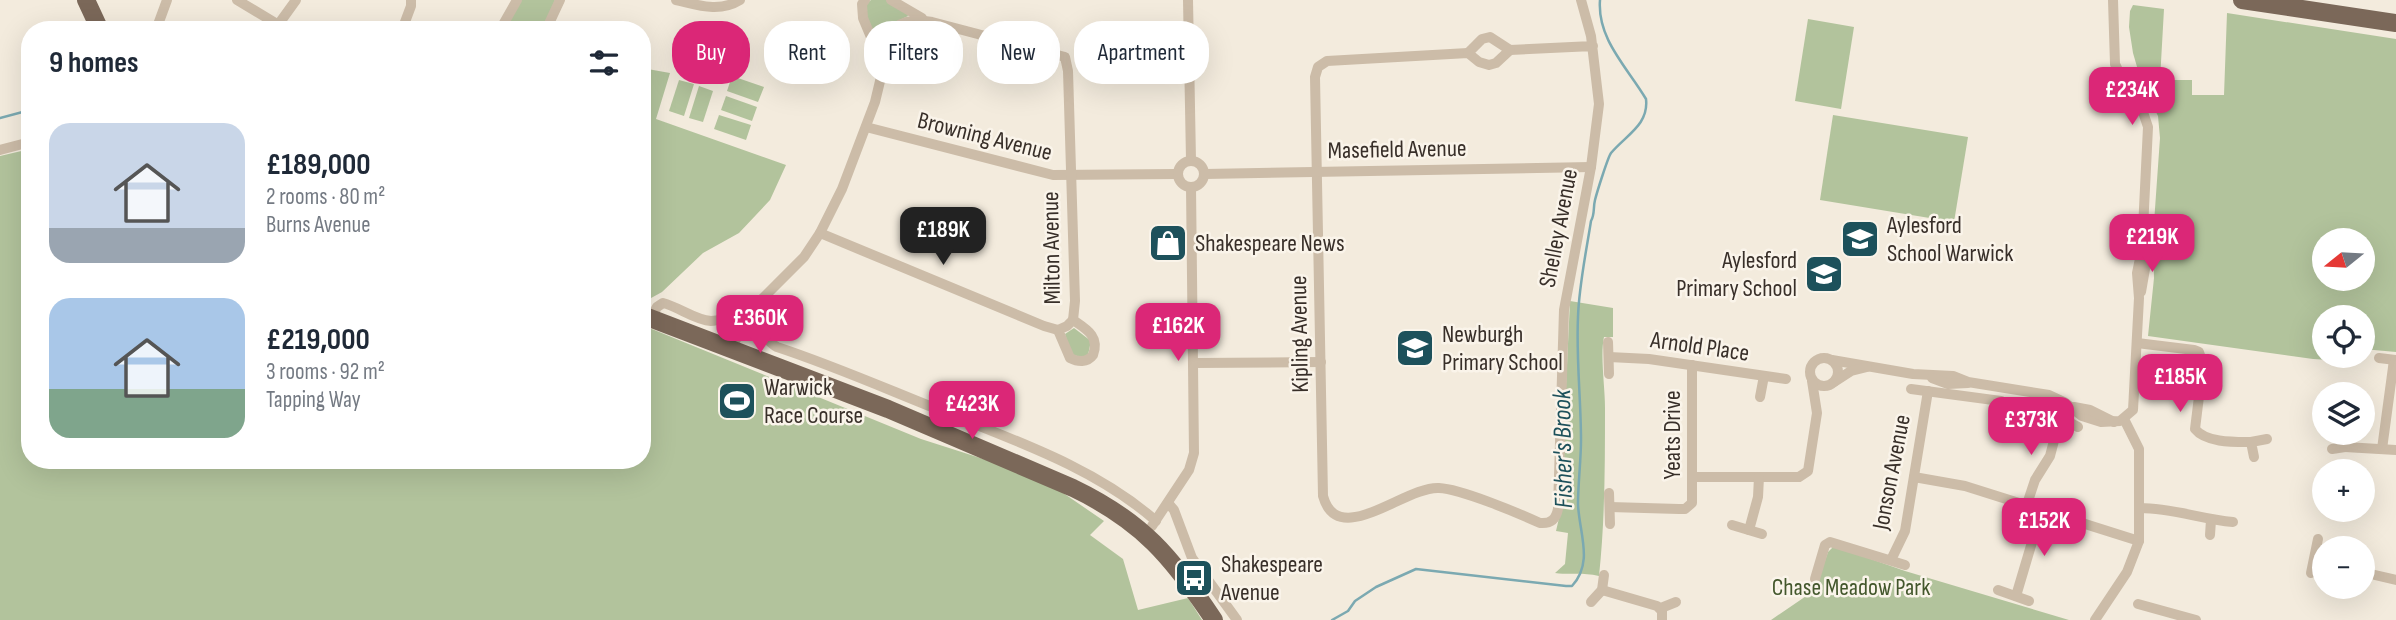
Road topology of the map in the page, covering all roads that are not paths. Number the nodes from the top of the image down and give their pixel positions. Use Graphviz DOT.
graph roads {
  1 [pos="86,0"];
  2 [pos="167,0"];
  3 [pos="237,0"];
  4 [pos="296,0"];
  5 [pos="517,0"];
  6 [pos="560,0"];
  7 [pos="676,0"];
  8 [pos="740,0"];
  9 [pos="891,0"];
  10 [pos="1188,0"];
  11 [pos="1581,0"];
  12 [pos="2113,0"];
  13 [pos="2242,0"];
  14 [pos="864,2"];
  15 [pos="411,3"];
  16 [pos="96,21"];
  17 [pos="159,21"];
  18 [pos="273,21"];
  19 [pos="286,21"];
  20 [pos="405,21"];
  21 [pos="505,21"];
  22 [pos="551,21"];
  23 [pos="864,21"];
  24 [pos="908,21"];
  25 [pos="926,21"];
  26 [pos="930,21"];
  27 [pos="2396,23"];
  28 [pos="963,30"];
  29 [pos="1593,46"];
  30 [pos="1510,50"];
  31 [pos="1468,53"];
  32 [pos="879,84"];
  33 [pos="866,127"];
  34 [pos="21,144"];
  35 [pos="0,150"];
  36 [pos="1191,160"];
  37 [pos="1591,167"];
  38 [pos="1317,171"];
  39 [pos="1177,174"];
  40 [pos="1205,174"];
  41 [pos="1070,176"];
  42 [pos="1191,187"];
  43 [pos="820,233"];
  44 [pos="651,312"];
  45 [pos="651,318"];
  46 [pos="744,318"];
  47 [pos="1073,320"];
  48 [pos="1058,330"];
  49 [pos="1608,342"];
  50 [pos="2137,343"];
  51 [pos="732,349"];
  52 [pos="1609,357"];
  53 [pos="2379,358"];
  54 [pos="1832,360"];
  55 [pos="2395,360"];
  56 [pos="1321,362"];
  57 [pos="1194,363"];
  58 [pos="1692,365"];
  59 [pos="1870,366"];
  60 [pos="1609,374"];
  61 [pos="1764,376"];
  62 [pos="1786,379"];
  63 [pos="1812,381"];
  64 [pos="1833,383"];
  65 [pos="1911,389"];
  66 [pos="1928,391"];
  67 [pos="1760,397"];
  68 [pos="1817,413"];
  69 [pos="2064,420"];
  70 [pos="2119,421"];
  71 [pos="2078,427"];
  72 [pos="2267,439"];
  73 [pos="2251,442"];
  74 [pos="2345,447"];
  75 [pos="2332,449"];
  76 [pos="2382,449"];
  77 [pos="2396,450"];
  78 [pos="2254,457"];
  79 [pos="1693,477"];
  80 [pos="1759,477"];
  81 [pos="1914,477"];
  82 [pos="1609,493"];
  83 [pos="1324,496"];
  84 [pos="1168,503"];
  85 [pos="2026,506"];
  86 [pos="1610,507"];
  87 [pos="2140,508"];
  88 [pos="2041,512"];
  89 [pos="2211,520"];
  90 [pos="2233,522"];
  91 [pos="1610,524"];
  92 [pos="1732,525"];
  93 [pos="1151,528"];
  94 [pos="1749,530"];
  95 [pos="1762,534"];
  96 [pos="2210,535"];
  97 [pos="2139,541"];
  98 [pos="1891,560"];
  99 [pos="1905,565"];
  100 [pos="1604,575"];
  101 [pos="2375,575"];
  102 [pos="1815,579"];
  103 [pos="2396,580"];
  104 [pos="1602,590"];
  105 [pos="1998,590"];
  106 [pos="2016,596"];
  107 [pos="2029,601"];
  108 [pos="1591,602"];
  109 [pos="1676,602"];
  110 [pos="2138,604"];
  111 [pos="1661,608"];
  112 [pos="1214,620"];
  113 [pos="1237,620"];
  114 [pos="1662,620"];
  115 [pos="2095,620"];
  116 [pos="2196,620"];
  1 -- 16 [label="main road"];
  2 -- 17 [label="street"];
  3 -- 18 [label="street"];
  4 -- 19 [label="street"];
  5 -- 21 [label="street"];
  6 -- 22 [label="street"];
  7 -- 8 [label="street"];
  9 -- 26 [label="street"];
  10 -- 36 [label="street"];
  11 -- 29 [label="street, Shelley Avenue"];
  12 -- 50 [label="street"];
  13 -- 27 [label="main road"];
  14 -- 23 [label="street"];
  15 -- 20 [label="street"];
  24 -- 25 [label="street"];
  28 -- 41 [label="street, Milton Avenue"];
  29 -- 30 [label="street"];
  29 -- 37 [label="street, Shelley Avenue"];
  30 -- 31 [label="street"];
  30 -- 31 [label="street"];
  31 -- 38 [label="street, Kipling Avenue"];
  32 -- 33 [label="street"];
  33 -- 41 [label="street, Browning Avenue"];
  33 -- 43 [label="street"];
  34 -- 35 [label="street"];
  36 -- 39 [label="street"];
  36 -- 40 [label="street"];
  37 -- 38 [label="street, Masefield Avenue"];
  37 -- 83 [label="street, Shelley Avenue"];
  38 -- 40 [label="street, Masefield Avenue"];
  38 -- 56 [label="street, Kipling Avenue"];
  39 -- 41 [label="street, Browning Avenue"];
  39 -- 42 [label="street"];
  40 -- 42 [label="street"];
  41 -- 47 [label="street, Milton Avenue"];
  42 -- 57 [label="street"];
  43 -- 46 [label="street"];
  43 -- 48 [label="street"];
  44 -- 46 [label="street"];
  45 -- 51 [label="main road"];
  46 -- 51 [label="street"];
  46 -- 93 [label="street"];
  47 -- 48 [label="street"];
  47 -- 48 [label="street"];
  49 -- 52 [label="street"];
  50 -- 70 [label="street"];
  50 -- 73 [label="street"];
  51 -- 93 [label="main road"];
  52 -- 58 [label="street, Arnold Place"];
  52 -- 60 [label="street"];
  53 -- 55 [label="street"];
  54 -- 59 [label="street"];
  54 -- 63 [label="street"];
  54 -- 64 [label="street"];
  55 -- 76 [label="street"];
  56 -- 57 [label="street"];
  56 -- 83 [label="street, Kipling Avenue"];
  57 -- 84 [label="street"];
  58 -- 61 [label="street, Arnold Place"];
  58 -- 79 [label="street, Yeats Drive"];
  59 -- 64 [label="street"];
  59 -- 70 [label="street"];
  61 -- 62 [label="street, Arnold Place"];
  61 -- 67 [label="street"];
  63 -- 64 [label="street"];
  63 -- 68 [label="street"];
  64 -- 68 [label="street"];
  65 -- 66 [label="street, Jonson Avenue"];
  66 -- 69 [label="street, Jonson Avenue"];
  66 -- 81 [label="street, Jonson Avenue"];
  68 -- 80 [label="street"];
  69 -- 71 [label="street, Jonson Avenue"];
  69 -- 85 [label="street"];
  70 -- 87 [label="street"];
  72 -- 73 [label="street"];
  73 -- 78 [label="street"];
  74 -- 75 [label="street"];
  74 -- 76 [label="street"];
  76 -- 77 [label="street"];
  79 -- 80 [label="street"];
  79 -- 86 [label="street, Yeats Drive"];
  80 -- 94 [label="street"];
  81 -- 85 [label="street"];
  81 -- 98 [label="street, Jonson Avenue"];
  82 -- 86 [label="street"];
  84 -- 93 [label="street"];
  84 -- 113 [label="street"];
  85 -- 88 [label="street"];
  86 -- 91 [label="street"];
  87 -- 89 [label="street"];
  87 -- 97 [label="street"];
  88 -- 97 [label="street"];
  88 -- 106 [label="street"];
  89 -- 90 [label="street"];
  89 -- 96 [label="street"];
  92 -- 94 [label="street"];
  93 -- 112 [label="main road"];
  94 -- 95 [label="street"];
  97 -- 115 [label="street"];
  98 -- 99 [label="street"];
  98 -- 102 [label="street"];
  100 -- 104 [label="street"];
  101 -- 103 [label="street"];
  104 -- 108 [label="street"];
  104 -- 111 [label="street"];
  105 -- 106 [label="street"];
  106 -- 107 [label="street"];
  109 -- 111 [label="street"];
  110 -- 116 [label="street"];
  111 -- 114 [label="street"];
}
